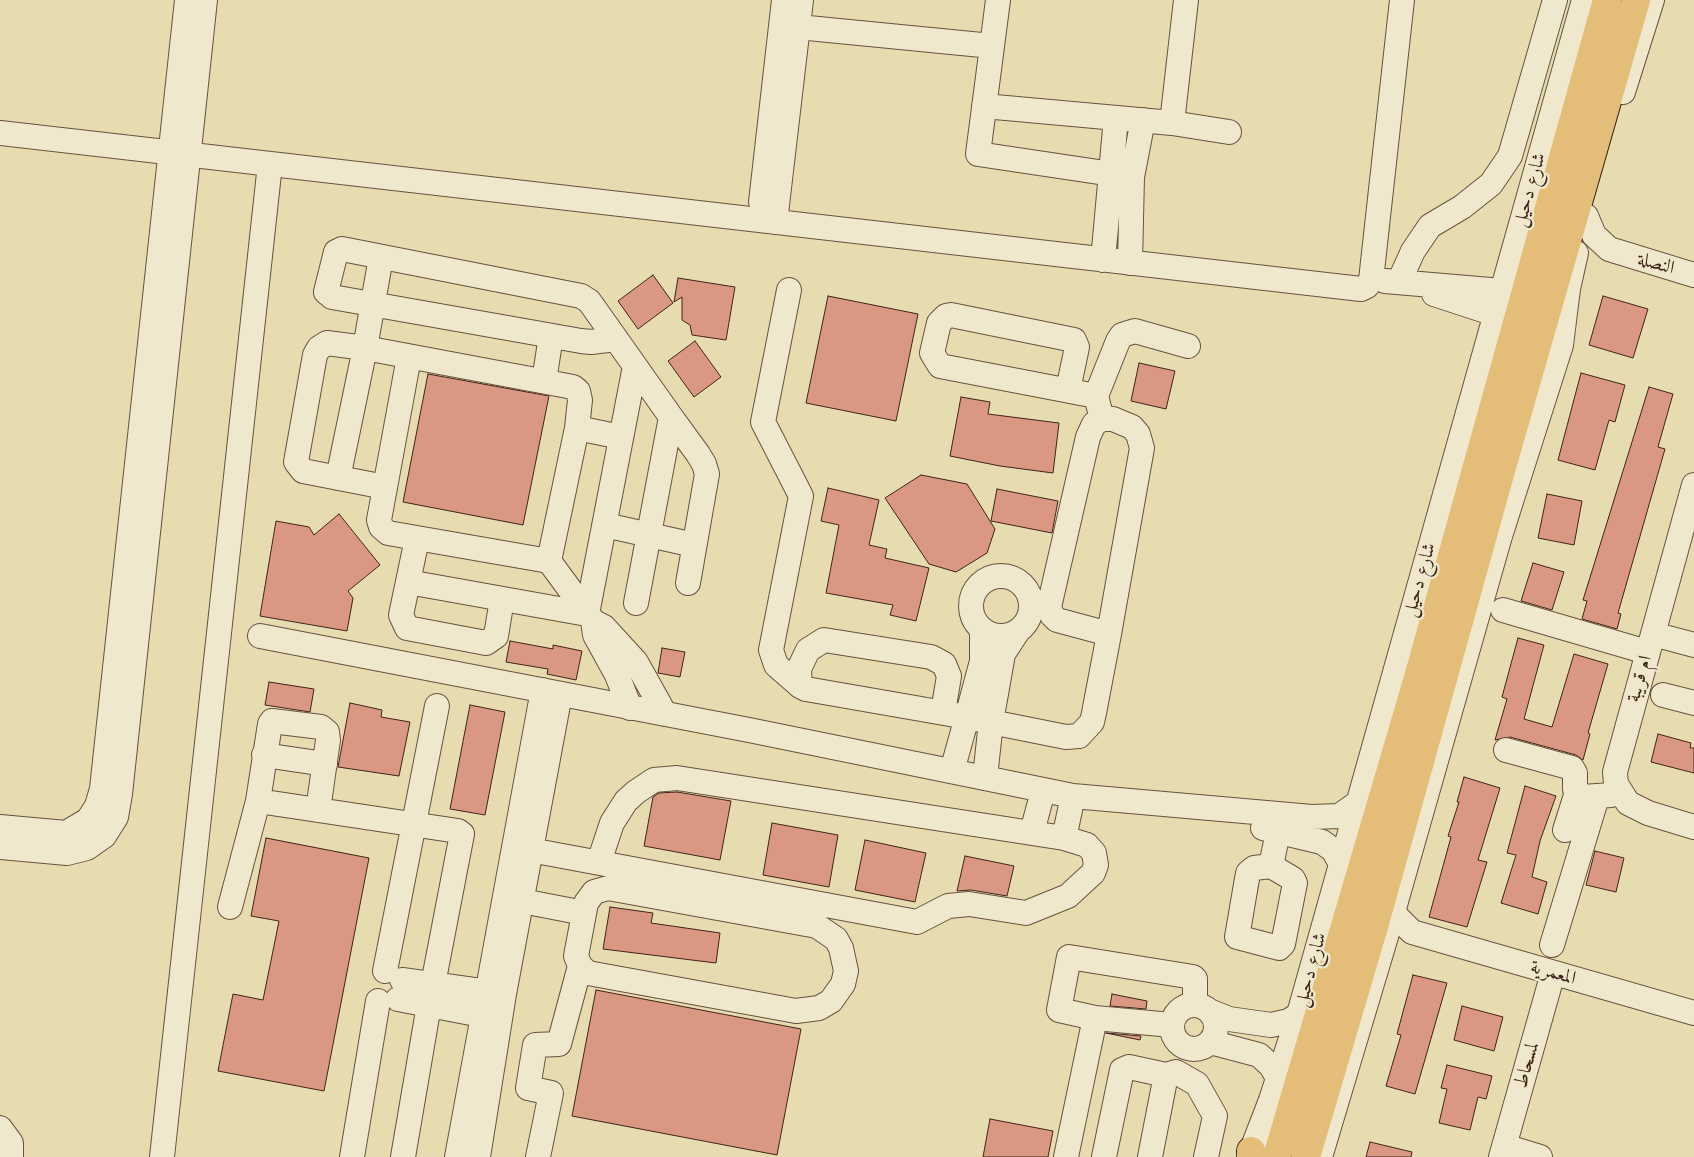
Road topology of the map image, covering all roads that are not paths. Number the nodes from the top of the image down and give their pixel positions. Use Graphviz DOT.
graph roads {
  1 [pos="187,0"];
  2 [pos="205,0"];
  3 [pos="784,0"];
  4 [pos="801,0"];
  5 [pos="998,0"];
  6 [pos="1186,0"];
  7 [pos="1402,0"];
  8 [pos="1555,0"];
  9 [pos="1584,0"];
  10 [pos="1608,0"];
  11 [pos="1636,0"];
  12 [pos="1652,0"];
  13 [pos="798,26"];
  14 [pos="992,46"];
  15 [pos="984,106"];
  16 [pos="1116,118"];
  17 [pos="1143,120"];
  18 [pos="1172,123"];
  19 [pos="1228,132"];
  20 [pos="0,133"];
  21 [pos="179,153"];
  22 [pos="270,164"];
  23 [pos="1122,175"];
  24 [pos="1586,216"];
  25 [pos="767,221"];
  26 [pos="1618,253"];
  27 [pos="381,257"];
  28 [pos="1104,260"];
  29 [pos="1130,263"];
  30 [pos="1571,271"];
  31 [pos="1694,275"];
  32 [pos="1371,280"];
  33 [pos="1399,282"];
  34 [pos="789,290"];
  35 [pos="1502,291"];
  36 [pos="1470,296"];
  37 [pos="373,304"];
  38 [pos="1567,305"];
  39 [pos="1495,314"];
  40 [pos="551,336"];
  41 [pos="616,339"];
  42 [pos="1188,346"];
  43 [pos="365,348"];
  44 [pos="409,356"];
  45 [pos="635,366"];
  46 [pos="544,381"];
  47 [pos="1068,390"];
  48 [pos="1099,407"];
  49 [pos="671,417"];
  50 [pos="577,428"];
  51 [pos="622,437"];
  52 [pos="1500,474"];
  53 [pos="338,478"];
  54 [pos="1694,485"];
  55 [pos="385,487"];
  56 [pos="605,525"];
  57 [pos="649,534"];
  58 [pos="417,539"];
  59 [pos="694,546"];
  60 [pos="549,561"];
  61 [pos="408,582"];
  62 [pos="688,584"];
  63 [pos="1052,589"];
  64 [pos="502,599"];
  65 [pos="1030,599"];
  66 [pos="636,602"];
  67 [pos="1503,610"];
  68 [pos="590,618"];
  69 [pos="982,630"];
  70 [pos="1018,631"];
  71 [pos="1109,634"];
  72 [pos="260,636"];
  73 [pos="1650,643"];
  74 [pos="1694,645"];
  75 [pos="800,686"];
  76 [pos="552,692"];
  77 [pos="1663,695"];
  78 [pos="1694,703"];
  79 [pos="437,706"];
  80 [pos="630,708"];
  81 [pos="943,712"];
  82 [pos="665,714"];
  83 [pos="968,717"];
  84 [pos="991,722"];
  85 [pos="1506,750"];
  86 [pos="264,755"];
  87 [pos="325,764"];
  88 [pos="952,771"];
  89 [pos="984,777"];
  90 [pos="1042,790"];
  91 [pos="1587,794"];
  92 [pos="1621,795"];
  93 [pos="1074,796"];
  94 [pos="258,800"];
  95 [pos="1177,804"];
  96 [pos="1356,804"];
  97 [pos="318,810"];
  98 [pos="414,824"];
  99 [pos="0,827"];
  100 [pos="1694,827"];
  101 [pos="1565,830"];
  102 [pos="1032,832"];
  103 [pos="1278,832"];
  104 [pos="1064,838"];
  105 [pos="0,847"];
  106 [pos="522,848"];
  107 [pos="598,862"];
  108 [pos="1340,862"];
  109 [pos="1271,866"];
  110 [pos="522,901"];
  111 [pos="230,907"];
  112 [pos="584,912"];
  113 [pos="1393,913"];
  114 [pos="1412,932"];
  115 [pos="1385,940"];
  116 [pos="1552,945"];
  117 [pos="580,966"];
  118 [pos="1553,974"];
  119 [pos="391,988"];
  120 [pos="431,994"];
  121 [pos="493,1005"];
  122 [pos="1202,1008"];
  123 [pos="1694,1013"];
  124 [pos="1299,1014"];
  125 [pos="1095,1018"];
  126 [pos="1172,1025"];
  127 [pos="1210,1042"];
  128 [pos="1185,1047"];
  129 [pos="1171,1073"];
  130 [pos="1278,1078"];
  131 [pos="0,1128"];
  132 [pos="1503,1152"];
  133 [pos="1257,1156"];
  134 [pos="12,1157"];
  135 [pos="162,1157"];
  136 [pos="352,1157"];
  137 [pos="403,1157"];
  138 [pos="457,1157"];
  139 [pos="478,1157"];
  140 [pos="538,1157"];
  141 [pos="1066,1157"];
  142 [pos="1104,1157"];
  143 [pos="1150,1157"];
  144 [pos="1206,1157"];
  145 [pos="1306,1157"];
  146 [pos="1320,1157"];
  147 [pos="1540,1157"];
  1 -- 21 [label="street"];
  2 -- 21 [label="street"];
  3 -- 25 [label="street"];
  4 -- 13 [label="street"];
  5 -- 14 [label="street"];
  6 -- 18 [label="street"];
  7 -- 32 [label="street"];
  8 -- 33 [label="street"];
  9 -- 35 [label="street, شارع دحيل"];
  10 -- 133 [label="main road, شارع دحيل"];
  11 -- 52 [label="main road"];
  12 -- 24 [label="street"];
  13 -- 14 [label="street"];
  13 -- 25 [label="street"];
  14 -- 15 [label="street"];
  15 -- 16 [label="street"];
  15 -- 23 [label="street"];
  16 -- 17 [label="street"];
  16 -- 23 [label="street"];
  17 -- 18 [label="street"];
  17 -- 23 [label="street"];
  18 -- 19 [label="street"];
  20 -- 21 [label="street"];
  21 -- 22 [label="street"];
  21 -- 99 [label="street"];
  21 -- 105 [label="street"];
  22 -- 25 [label="street"];
  22 -- 135 [label="street"];
  23 -- 28 [label="street"];
  23 -- 29 [label="street"];
  24 -- 26 [label="street, النصلة"];
  24 -- 30 [label="street"];
  25 -- 28 [label="street"];
  26 -- 30 [label="street, النصلة"];
  26 -- 31 [label="street, النصلة"];
  27 -- 37 [label="street"];
  27 -- 37 [label="street"];
  27 -- 41 [label="street"];
  28 -- 29 [label="street"];
  29 -- 32 [label="street"];
  30 -- 38 [label="street"];
  32 -- 33 [label="street"];
  33 -- 36 [label="street"];
  34 -- 75 [label="street"];
  35 -- 36 [label="street"];
  35 -- 39 [label="street, شارع دحيل"];
  36 -- 39 [label="street"];
  37 -- 40 [label="street"];
  37 -- 43 [label="street"];
  38 -- 52 [label="main road"];
  38 -- 113 [label="street"];
  39 -- 96 [label="street, شارع دحيل"];
  40 -- 41 [label="street"];
  40 -- 46 [label="street"];
  41 -- 45 [label="street"];
  42 -- 48 [label="street"];
  43 -- 44 [label="street"];
  43 -- 53 [label="street"];
  43 -- 53 [label="street"];
  44 -- 46 [label="street"];
  44 -- 55 [label="street"];
  45 -- 49 [label="street"];
  45 -- 51 [label="street"];
  46 -- 50 [label="street"];
  47 -- 47 [label="street"];
  47 -- 48 [label="street"];
  48 -- 63 [label="street"];
  48 -- 71 [label="street"];
  49 -- 57 [label="street"];
  49 -- 59 [label="street"];
  50 -- 51 [label="street"];
  50 -- 60 [label="street"];
  51 -- 56 [label="street"];
  52 -- 145 [label="main road"];
  53 -- 55 [label="street"];
  54 -- 73 [label="street, ام قريبة"];
  55 -- 58 [label="street"];
  56 -- 57 [label="street"];
  56 -- 68 [label="street"];
  57 -- 59 [label="street"];
  57 -- 66 [label="street"];
  58 -- 60 [label="street"];
  58 -- 61 [label="street"];
  59 -- 62 [label="street"];
  60 -- 68 [label="street"];
  61 -- 64 [label="street"];
  61 -- 64 [label="street"];
  63 -- 65 [label="street"];
  63 -- 71 [label="street"];
  64 -- 68 [label="street"];
  65 -- 69 [label="street"];
  65 -- 70 [label="street"];
  67 -- 73 [label="street"];
  68 -- 80 [label="street"];
  68 -- 82 [label="street"];
  69 -- 70 [label="street"];
  69 -- 83 [label="street"];
  70 -- 84 [label="street"];
  71 -- 84 [label="street"];
  72 -- 76 [label="street"];
  73 -- 74 [label="street"];
  73 -- 92 [label="street, ام قريبة"];
  75 -- 81 [label="street"];
  75 -- 81 [label="street"];
  76 -- 80 [label="street"];
  76 -- 106 [label="street"];
  77 -- 78 [label="street"];
  79 -- 98 [label="street"];
  80 -- 82 [label="street"];
  81 -- 83 [label="street"];
  82 -- 88 [label="street"];
  83 -- 84 [label="street"];
  83 -- 88 [label="street"];
  84 -- 89 [label="street"];
  85 -- 91 [label="street"];
  86 -- 87 [label="street"];
  86 -- 87 [label="street"];
  86 -- 94 [label="street"];
  87 -- 97 [label="street"];
  88 -- 89 [label="street"];
  89 -- 90 [label="street"];
  90 -- 93 [label="street"];
  90 -- 102 [label="street"];
  91 -- 92 [label="street"];
  91 -- 101 [label="street"];
  91 -- 116 [label="street"];
  92 -- 100 [label="street"];
  93 -- 95 [label="street"];
  93 -- 104 [label="street"];
  94 -- 97 [label="street"];
  94 -- 111 [label="street"];
  95 -- 96 [label="street"];
  95 -- 103 [label="street"];
  96 -- 108 [label="street, شارع دحيل"];
  97 -- 98 [label="street"];
  98 -- 119 [label="street"];
  98 -- 120 [label="street"];
  102 -- 104 [label="street"];
  102 -- 107 [label="street"];
  103 -- 108 [label="street"];
  103 -- 109 [label="street"];
  104 -- 107 [label="street"];
  106 -- 107 [label="street"];
  106 -- 110 [label="street"];
  106 -- 121 [label="street"];
  108 -- 124 [label="street, شارع دحيل"];
  110 -- 112 [label="street"];
  110 -- 121 [label="street"];
  112 -- 117 [label="street"];
  112 -- 117 [label="street"];
  113 -- 114 [label="street, المعمرية"];
  113 -- 115 [label="street"];
  114 -- 115 [label="street"];
  114 -- 118 [label="street, المعمرية"];
  115 -- 146 [label="street"];
  117 -- 140 [label="street"];
  118 -- 123 [label="street, المعمرية"];
  118 -- 132 [label="street, لمسحاط"];
  119 -- 120 [label="street"];
  119 -- 136 [label="street"];
  120 -- 121 [label="street"];
  120 -- 137 [label="street"];
  121 -- 138 [label="street"];
  121 -- 139 [label="street"];
  122 -- 124 [label="street"];
  122 -- 125 [label="street"];
  122 -- 126 [label="street"];
  122 -- 127 [label="street"];
  124 -- 130 [label="street, شارع دحيل"];
  125 -- 126 [label="street"];
  125 -- 141 [label="street"];
  126 -- 128 [label="street"];
  127 -- 128 [label="street"];
  127 -- 130 [label="street"];
  128 -- 129 [label="street"];
  129 -- 142 [label="street"];
  129 -- 143 [label="street"];
  129 -- 144 [label="street"];
  130 -- 133 [label="street, شارع دحيل"];
  131 -- 134 [label="street"];
  132 -- 147 [label="street"];
}
